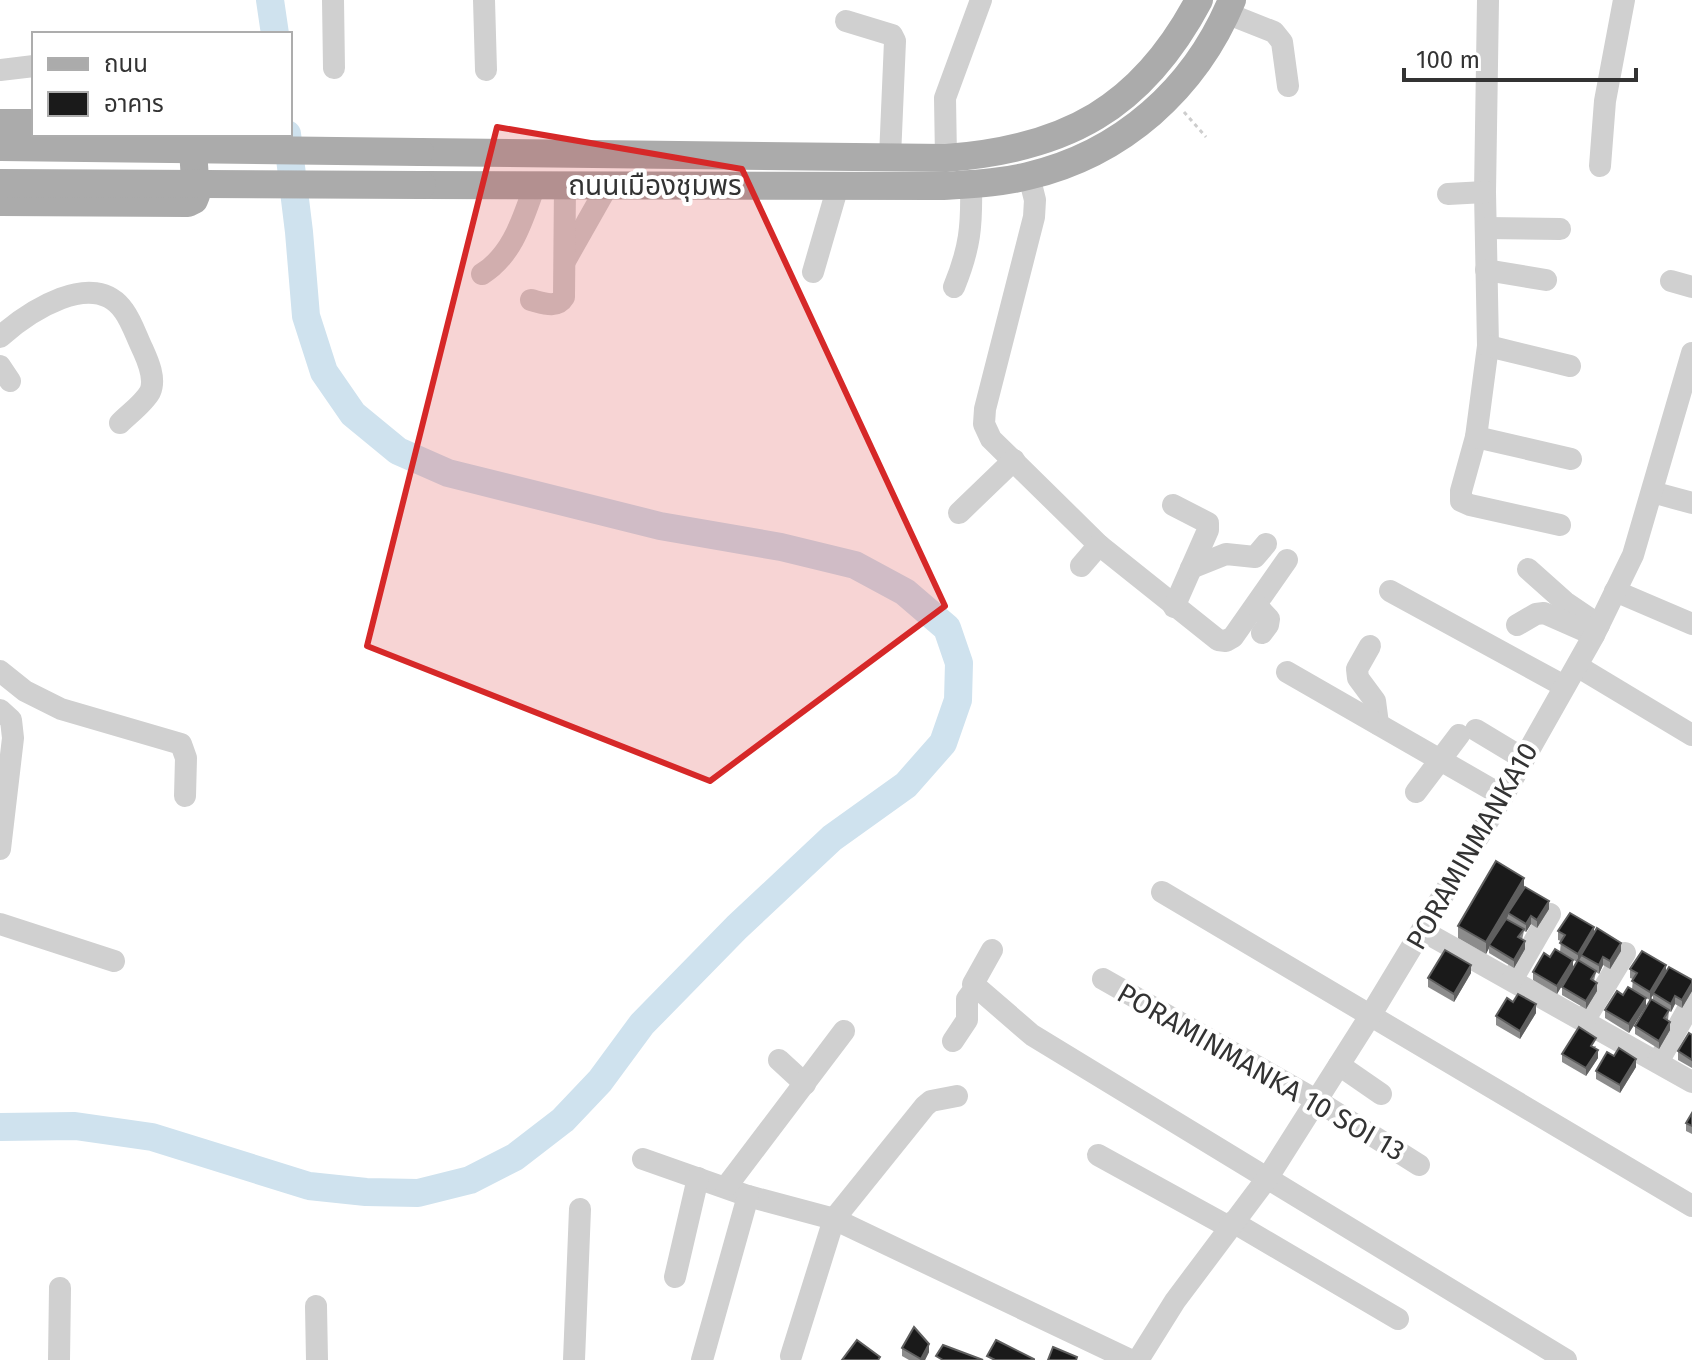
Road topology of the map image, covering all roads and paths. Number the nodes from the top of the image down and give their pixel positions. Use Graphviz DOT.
graph roads {
  1 [pos="333,0"];
  2 [pos="484,0"];
  3 [pos="1199,0"];
  4 [pos="1488,0"];
  5 [pos="1624,0"];
  6 [pos="976,2"];
  7 [pos="1229,7"];
  8 [pos="846,21"];
  9 [pos="32,66"];
  10 [pos="334,68"];
  11 [pos="0,70"];
  12 [pos="486,70"];
  13 [pos="1288,86"];
  14 [pos="1171,97"];
  15 [pos="0,123"];
  16 [pos="32,123"];
  17 [pos="192,136"];
  18 [pos="1206,137"];
  19 [pos="0,147"];
  20 [pos="890,157"];
  21 [pos="946,158"];
  22 [pos="1600,166"];
  23 [pos="1029,176"];
  24 [pos="0,183"];
  25 [pos="971,184"];
  26 [pos="535,185"];
  27 [pos="565,185"];
  28 [pos="608,185"];
  29 [pos="838,186"];
  30 [pos="1485,192"];
  31 [pos="1448,194"];
  32 [pos="0,202"];
  33 [pos="1486,228"];
  34 [pos="1560,229"];
  35 [pos="564,262"];
  36 [pos="1486,270"];
  37 [pos="813,272"];
  38 [pos="482,274"];
  39 [pos="1546,280"];
  40 [pos="954,287"];
  41 [pos="531,300"];
  42 [pos="0,337"];
  43 [pos="1488,346"];
  44 [pos="1692,353"];
  45 [pos="1570,366"];
  46 [pos="120,423"];
  47 [pos="1476,437"];
  48 [pos="1571,459"];
  49 [pos="1014,460"];
  50 [pos="1652,492"];
  51 [pos="1692,503"];
  52 [pos="1173,505"];
  53 [pos="959,513"];
  54 [pos="1560,525"];
  55 [pos="1266,544"];
  56 [pos="1099,545"];
  57 [pos="1287,560"];
  58 [pos="1081,566"];
  59 [pos="1191,568"];
  60 [pos="1528,569"];
  61 [pos="1390,591"];
  62 [pos="1615,591"];
  63 [pos="1256,605"];
  64 [pos="1174,607"];
  65 [pos="1692,624"];
  66 [pos="1517,625"];
  67 [pos="1597,630"];
  68 [pos="1262,633"];
  69 [pos="1370,646"];
  70 [pos="1577,666"];
  71 [pos="0,671"];
  72 [pos="1287,672"];
  73 [pos="1564,686"];
  74 [pos="0,710"];
  75 [pos="1378,724"];
  76 [pos="1692,735"];
  77 [pos="1524,759"];
  78 [pos="1442,761"];
  79 [pos="1416,792"];
  80 [pos="185,796"];
  81 [pos="1503,796"];
  82 [pos="0,849"];
  83 [pos="1162,892"];
  84 [pos="1550,914"];
  85 [pos="0,924"];
  86 [pos="1423,931"];
  87 [pos="992,950"];
  88 [pos="1625,953"];
  89 [pos="114,961"];
  90 [pos="1103,979"];
  91 [pos="1512,980"];
  92 [pos="976,987"];
  93 [pos="1692,1002"];
  94 [pos="1370,1016"];
  95 [pos="1584,1021"];
  96 [pos="844,1031"];
  97 [pos="953,1041"];
  98 [pos="779,1060"];
  99 [pos="1658,1062"];
  100 [pos="1339,1065"];
  101 [pos="1692,1082"];
  102 [pos="805,1084"];
  103 [pos="1381,1094"];
  104 [pos="957,1096"];
  105 [pos="1316,1100"];
  106 [pos="1098,1155"];
  107 [pos="643,1159"];
  108 [pos="1419,1165"];
  109 [pos="1268,1177"];
  110 [pos="698,1178"];
  111 [pos="726,1187"];
  112 [pos="748,1196"];
  113 [pos="1692,1206"];
  114 [pos="580,1209"];
  115 [pos="834,1219"];
  116 [pos="1231,1224"];
  117 [pos="675,1277"];
  118 [pos="60,1288"];
  119 [pos="316,1306"];
  120 [pos="1398,1319"];
  121 [pos="791,1356"];
  122 [pos="59,1360"];
  123 [pos="317,1360"];
  124 [pos="574,1360"];
  125 [pos="702,1360"];
  126 [pos="1130,1360"];
  127 [pos="1138,1360"];
  128 [pos="1566,1360"];
  1 -- 10 [label="street"];
  2 -- 12 [label="street"];
  3 -- 21 [label="main road, ถนนเมืองชุมพร"];
  4 -- 30 [label="street"];
  5 -- 22 [label="street"];
  6 -- 21 [label="street"];
  7 -- 13 [label="street"];
  7 -- 14 [label="main road, ถนนเมืองชุมพร"];
  8 -- 20 [label="street"];
  9 -- 11 [label="street"];
  14 -- 18 [label="path"];
  14 -- 23 [label="main road, ถนนเมืองชุมพร"];
  15 -- 16 [label="main road"];
  17 -- 32 [label="main road"];
  19 -- 20 [label="main road, ถนนเมืองชุมพร, bridge"];
  20 -- 21 [label="main road, ถนนเมืองชุมพร"];
  23 -- 25 [label="main road, ถนนเมืองชุมพร"];
  23 -- 49 [label="street"];
  24 -- 26 [label="main road, ถนนเมืองชุมพร, bridge"];
  25 -- 29 [label="main road, ถนนเมืองชุมพร"];
  25 -- 40 [label="street"];
  26 -- 27 [label="main road, ถนนเมืองชุมพร"];
  26 -- 38 [label="street"];
  27 -- 28 [label="main road, ถนนเมืองชุมพร"];
  27 -- 35 [label="street"];
  28 -- 29 [label="main road, ถนนเมืองชุมพร"];
  28 -- 35 [label="street"];
  29 -- 37 [label="street"];
  30 -- 31 [label="street"];
  30 -- 33 [label="street"];
  33 -- 34 [label="street"];
  33 -- 36 [label="street"];
  35 -- 41 [label="street"];
  36 -- 39 [label="street"];
  36 -- 43 [label="street"];
  42 -- 46 [label="street"];
  43 -- 45 [label="street"];
  43 -- 47 [label="street"];
  44 -- 50 [label="street, PORAMINMANKA10"];
  47 -- 48 [label="street"];
  47 -- 54 [label="street"];
  49 -- 53 [label="street"];
  49 -- 56 [label="street"];
  50 -- 51 [label="street"];
  50 -- 62 [label="street, PORAMINMANKA10"];
  52 -- 59 [label="street"];
  55 -- 59 [label="street"];
  56 -- 58 [label="street"];
  56 -- 64 [label="street"];
  57 -- 63 [label="street"];
  59 -- 64 [label="street"];
  60 -- 67 [label="street"];
  61 -- 73 [label="street"];
  62 -- 65 [label="street"];
  62 -- 67 [label="street, PORAMINMANKA10"];
  63 -- 64 [label="street"];
  63 -- 68 [label="street"];
  66 -- 67 [label="street"];
  67 -- 70 [label="street, PORAMINMANKA10"];
  69 -- 75 [label="street"];
  70 -- 73 [label="street, PORAMINMANKA10"];
  70 -- 76 [label="street"];
  71 -- 80 [label="street"];
  72 -- 75 [label="street"];
  73 -- 77 [label="street, PORAMINMANKA10"];
  74 -- 82 [label="street"];
  75 -- 78 [label="street"];
  77 -- 78 [label="street"];
  77 -- 81 [label="street, PORAMINMANKA10"];
  78 -- 79 [label="street"];
  78 -- 81 [label="street"];
  81 -- 86 [label="street, PORAMINMANKA10"];
  83 -- 94 [label="street"];
  84 -- 91 [label="street"];
  85 -- 89 [label="street"];
  86 -- 91 [label="street"];
  86 -- 94 [label="street, PORAMINMANKA10"];
  87 -- 92 [label="street"];
  88 -- 95 [label="street"];
  90 -- 105 [label="street, PORAMINMANKA 10 SOI 13"];
  91 -- 95 [label="street"];
  92 -- 97 [label="street"];
  92 -- 109 [label="street"];
  93 -- 99 [label="street"];
  94 -- 100 [label="street, PORAMINMANKA10"];
  94 -- 113 [label="street"];
  95 -- 99 [label="street"];
  96 -- 102 [label="street"];
  98 -- 102 [label="street"];
  99 -- 101 [label="street"];
  100 -- 103 [label="street"];
  100 -- 105 [label="street, PORAMINMANKA10"];
  102 -- 111 [label="street"];
  104 -- 115 [label="street"];
  105 -- 108 [label="street, PORAMINMANKA 10 SOI 13"];
  105 -- 109 [label="street, PORAMINMANKA10"];
  106 -- 116 [label="street"];
  107 -- 110 [label="street"];
  109 -- 116 [label="street, PORAMINMANKA10"];
  109 -- 128 [label="street"];
  110 -- 111 [label="street"];
  110 -- 117 [label="street"];
  111 -- 112 [label="street"];
  112 -- 115 [label="street"];
  112 -- 125 [label="street"];
  114 -- 124 [label="street"];
  115 -- 121 [label="street"];
  115 -- 126 [label="street"];
  116 -- 120 [label="street"];
  116 -- 127 [label="street, PORAMINMANKA10"];
  118 -- 122 [label="street"];
  119 -- 123 [label="street"];
}
